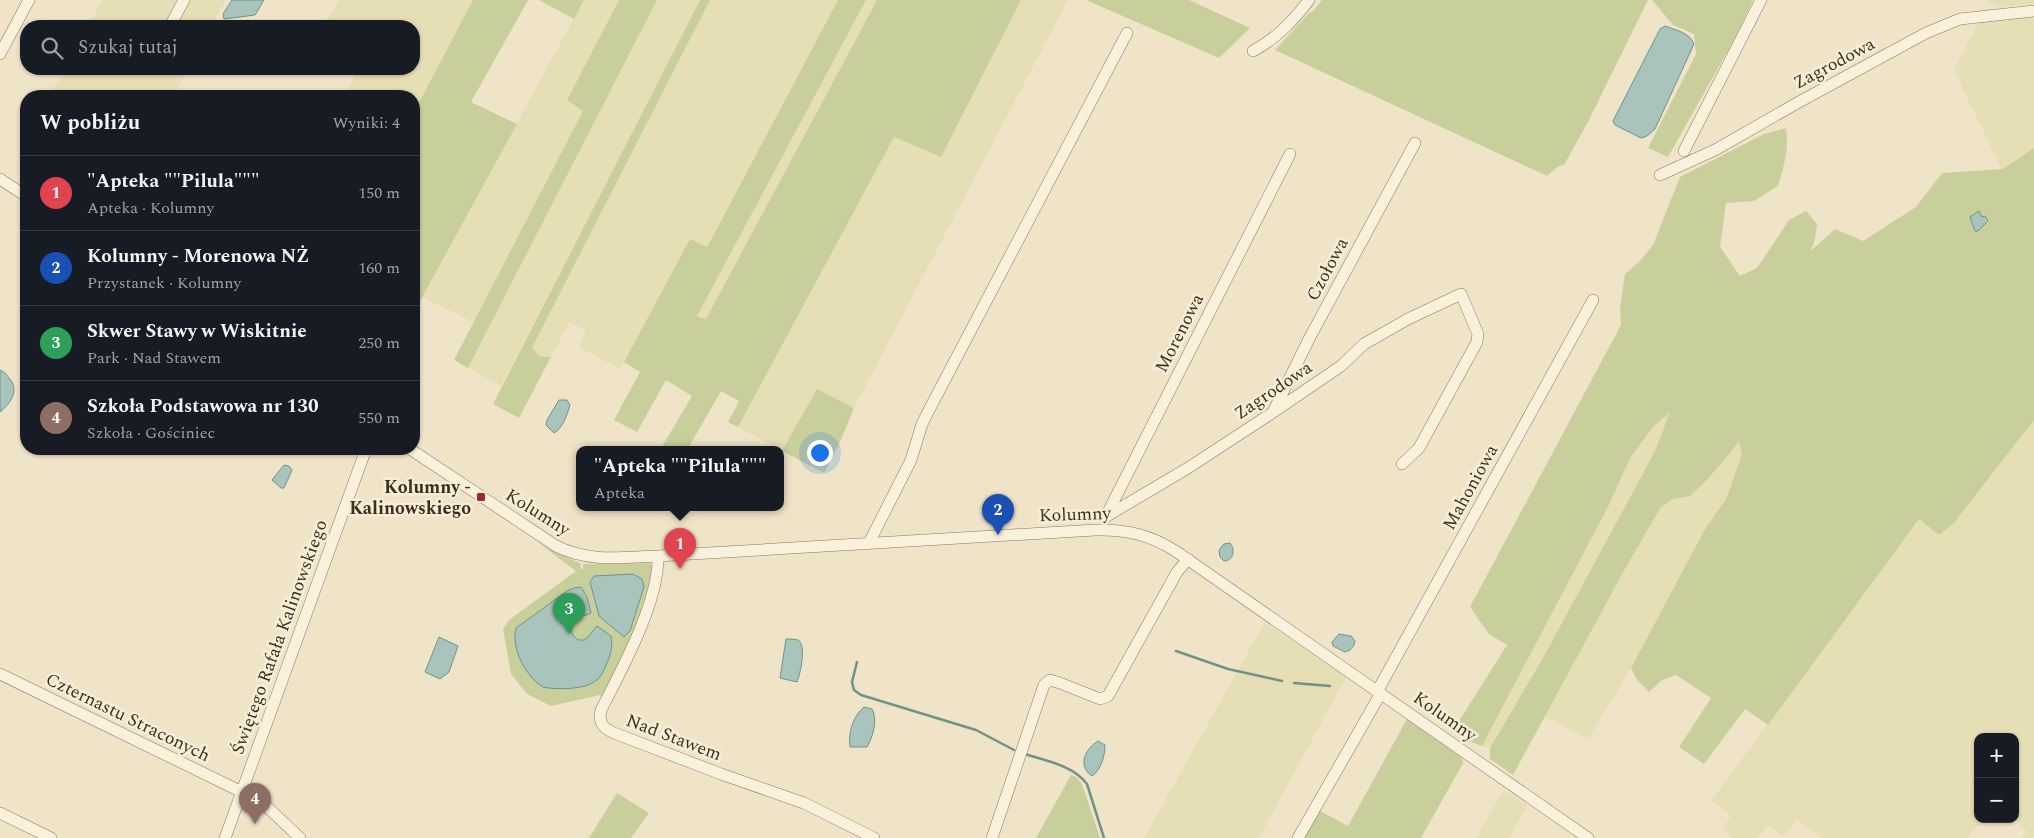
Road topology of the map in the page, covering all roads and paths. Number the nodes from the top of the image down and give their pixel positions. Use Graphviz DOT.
graph roads {
  1 [pos="29,0"];
  2 [pos="184,0"];
  3 [pos="1309,0"];
  4 [pos="1761,0"];
  5 [pos="2034,10"];
  6 [pos="173,20"];
  7 [pos="1127,33"];
  8 [pos="1253,51"];
  9 [pos="0,54"];
  10 [pos="1415,143"];
  11 [pos="1684,151"];
  12 [pos="1290,154"];
  13 [pos="1660,175"];
  14 [pos="0,179"];
  15 [pos="20,192"];
  16 [pos="1594,300"];
  17 [pos="1272,413"];
  18 [pos="364,455"];
  19 [pos="419,455"];
  20 [pos="1402,464"];
  21 [pos="1105,516"];
  22 [pos="1103,529"];
  23 [pos="869,543"];
  24 [pos="658,556"];
  25 [pos="1188,559"];
  26 [pos="0,674"];
  27 [pos="1379,692"];
  28 [pos="243,788"];
  29 [pos="0,813"];
  30 [pos="51,838"];
  31 [pos="225,838"];
  32 [pos="300,838"];
  33 [pos="874,838"];
  34 [pos="992,838"];
  35 [pos="1298,838"];
  36 [pos="1588,838"];
  1 -- 9 [label="street"];
  2 -- 6 [label="street"];
  3 -- 8 [label="street"];
  4 -- 11 [label="street"];
  5 -- 13 [label="street, Zagrodowa"];
  7 -- 23 [label="street"];
  10 -- 17 [label="street, Czołowa"];
  12 -- 21 [label="street, Morenowa"];
  14 -- 15 [label="street"];
  16 -- 27 [label="street, Mahoniowa"];
  17 -- 20 [label="street, Zagrodowa"];
  17 -- 21 [label="street, Zagrodowa"];
  18 -- 28 [label="street, Świętego Rafała Kalinowskiego"];
  19 -- 24 [label="street, Kolumny"];
  21 -- 22 [label="street, Morenowa"];
  22 -- 23 [label="street, Kolumny"];
  22 -- 25 [label="street, Kolumny"];
  23 -- 24 [label="street, Kolumny"];
  24 -- 33 [label="street, Nad Stawem"];
  25 -- 27 [label="street, Kolumny"];
  25 -- 34 [label="street"];
  26 -- 28 [label="street, Czternastu Straconych"];
  27 -- 35 [label="street, Mahoniowa"];
  27 -- 36 [label="street, Kolumny"];
  28 -- 31 [label="street, Świętego Rafała Kalinowskiego"];
  28 -- 32 [label="street, Czternastu Straconych"];
  29 -- 30 [label="street"];
}
